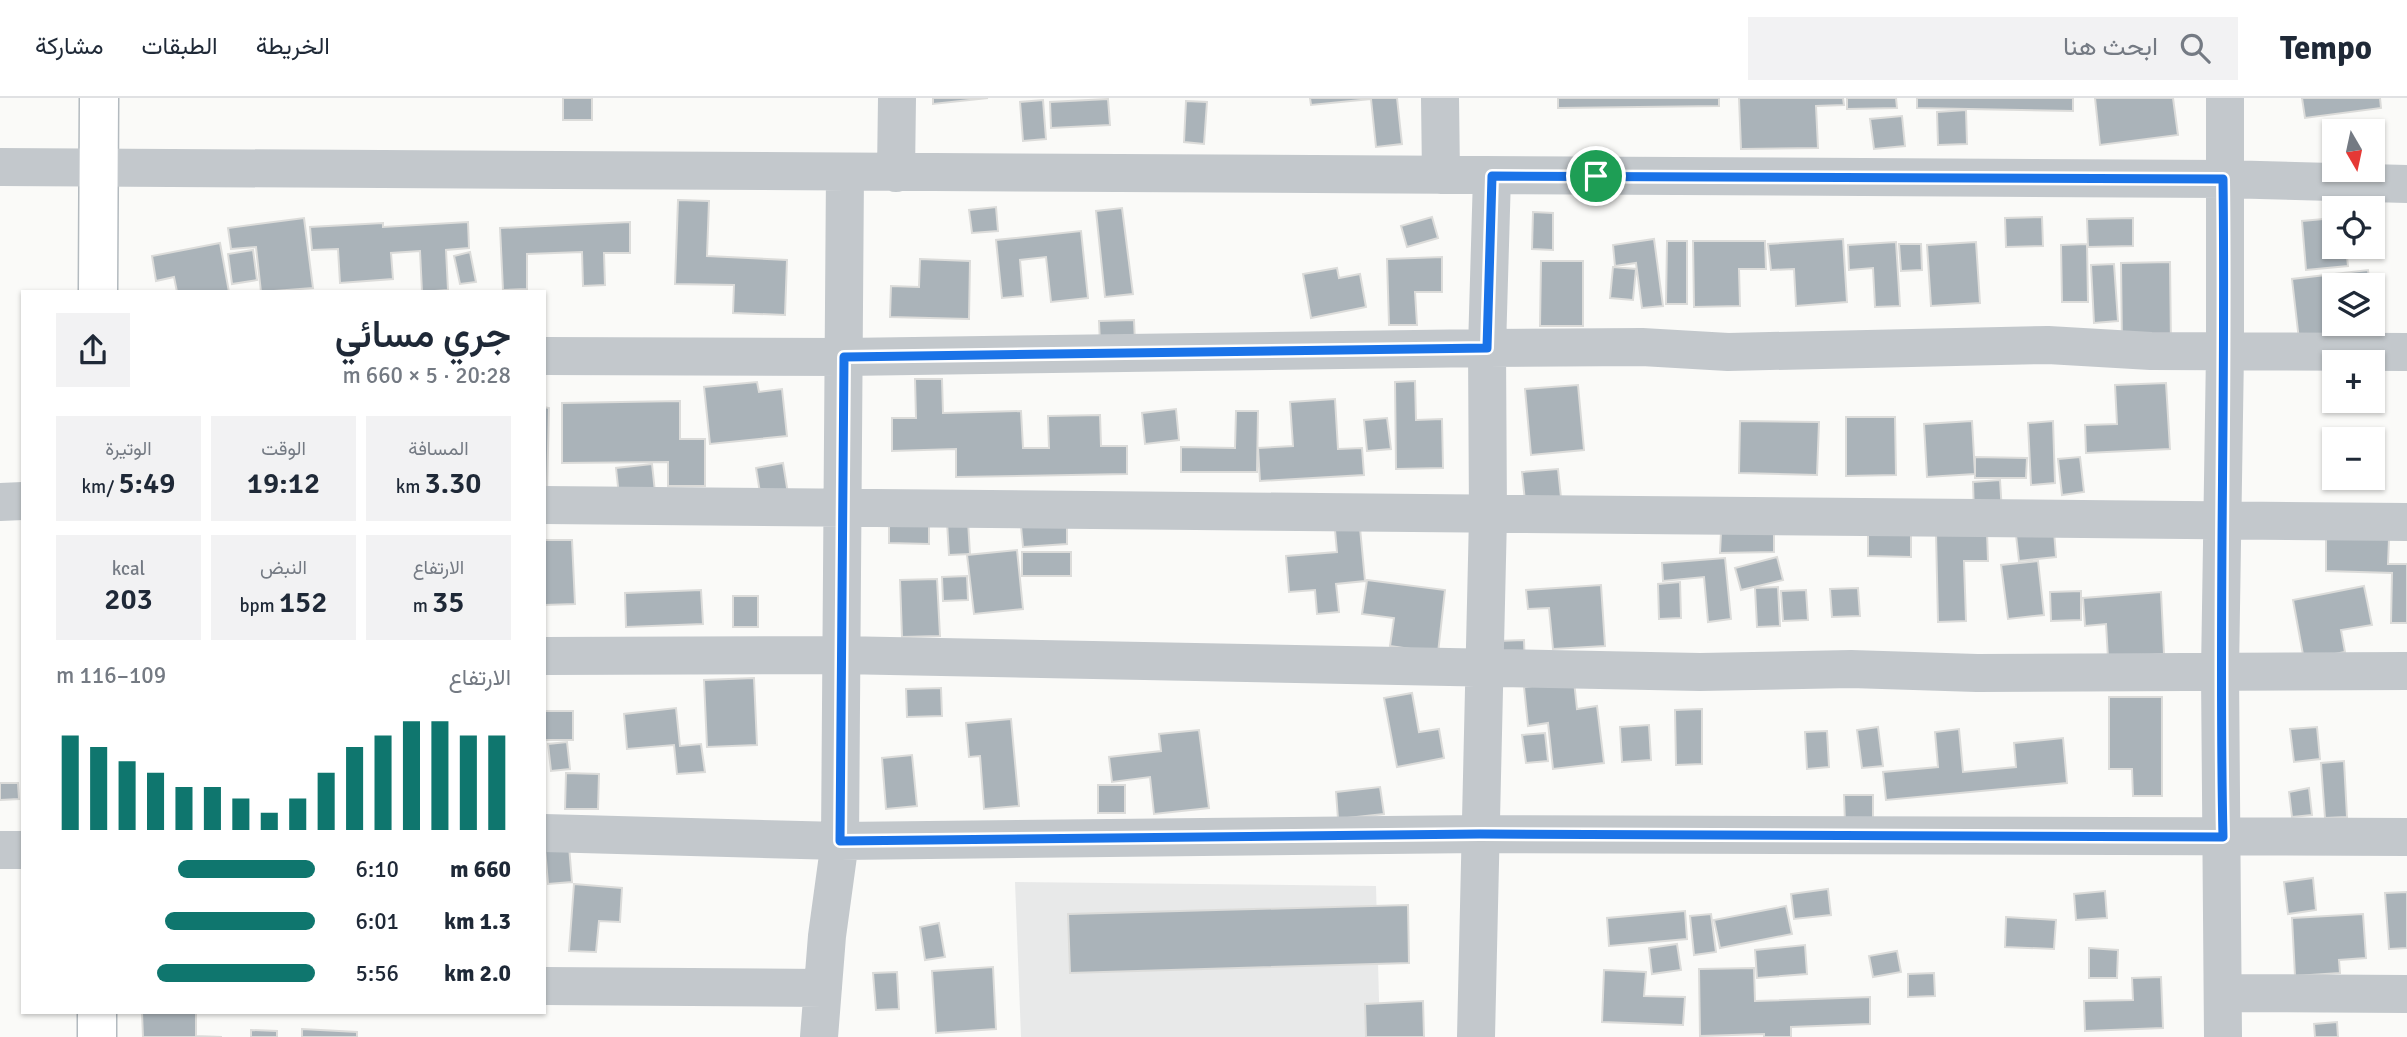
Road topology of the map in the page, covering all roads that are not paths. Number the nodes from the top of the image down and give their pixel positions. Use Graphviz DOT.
graph roads {
  1 [pos="99,98"];
  2 [pos="897,98"];
  3 [pos="1440,98"];
  4 [pos="2225,98"];
  5 [pos="0,167"];
  6 [pos="99,168"];
  7 [pos="845,172"];
  8 [pos="896,173"];
  9 [pos="1441,175"];
  10 [pos="1492,176"];
  11 [pos="2223,179"];
  12 [pos="2407,184"];
  13 [pos="98,290"];
  14 [pos="1487,348"];
  15 [pos="2225,352"];
  16 [pos="2407,352"];
  17 [pos="546,356"];
  18 [pos="844,357"];
  19 [pos="21,501"];
  20 [pos="0,502"];
  21 [pos="546,505"];
  22 [pos="842,509"];
  23 [pos="1488,516"];
  24 [pos="2222,520"];
  25 [pos="2407,522"];
  26 [pos="839,655"];
  27 [pos="546,656"];
  28 [pos="1484,667"];
  29 [pos="2220,671"];
  30 [pos="2407,671"];
  31 [pos="546,833"];
  32 [pos="1480,834"];
  33 [pos="2223,837"];
  34 [pos="2407,837"];
  35 [pos="840,841"];
  36 [pos="0,850"];
  37 [pos="21,850"];
  38 [pos="546,986"];
  39 [pos="823,988"];
  40 [pos="2224,993"];
  41 [pos="2407,994"];
  42 [pos="97,1014"];
  43 [pos="97,1037"];
  44 [pos="819,1037"];
  45 [pos="1476,1037"];
  46 [pos="2223,1037"];
  1 -- 6 [label="street"];
  2 -- 8 [label="street"];
  3 -- 9 [label="street"];
  4 -- 11 [label="street"];
  5 -- 6 [label="street"];
  6 -- 7 [label="street"];
  6 -- 13 [label="street"];
  7 -- 8 [label="street"];
  7 -- 18 [label="street"];
  8 -- 9 [label="street"];
  9 -- 10 [label="street"];
  10 -- 11 [label="street"];
  10 -- 14 [label="street"];
  11 -- 12 [label="street"];
  11 -- 15 [label="street"];
  14 -- 15 [label="street"];
  14 -- 18 [label="street"];
  14 -- 23 [label="street"];
  15 -- 16 [label="street"];
  15 -- 24 [label="street"];
  17 -- 18 [label="street"];
  18 -- 22 [label="street"];
  19 -- 20 [label="street"];
  21 -- 22 [label="street"];
  22 -- 23 [label="street"];
  22 -- 26 [label="street"];
  23 -- 24 [label="street"];
  23 -- 28 [label="street"];
  24 -- 25 [label="street"];
  24 -- 29 [label="street"];
  26 -- 27 [label="street"];
  26 -- 28 [label="street"];
  26 -- 35 [label="street"];
  28 -- 29 [label="street"];
  28 -- 32 [label="street"];
  29 -- 30 [label="street"];
  29 -- 33 [label="street"];
  31 -- 35 [label="street"];
  32 -- 33 [label="street"];
  32 -- 35 [label="street"];
  32 -- 45 [label="street"];
  33 -- 34 [label="street"];
  33 -- 40 [label="street"];
  35 -- 39 [label="street"];
  36 -- 37 [label="street"];
  38 -- 39 [label="street"];
  39 -- 44 [label="street"];
  40 -- 41 [label="street"];
  40 -- 46 [label="street"];
  42 -- 43 [label="street"];
}
